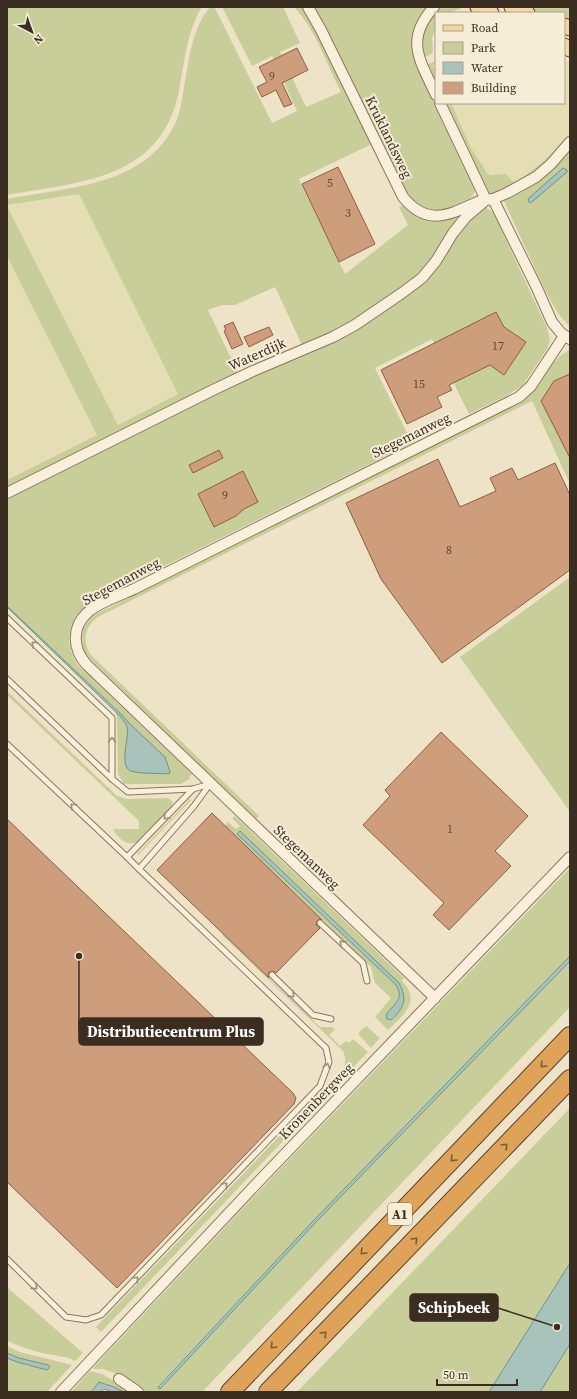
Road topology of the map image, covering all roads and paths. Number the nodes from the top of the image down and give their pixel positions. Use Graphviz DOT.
graph roads {
  1 [pos="308,7"];
  2 [pos="434,7"];
  3 [pos="478,7"];
  4 [pos="512,7"];
  5 [pos="489,12"];
  6 [pos="524,12"];
  7 [pos="435,93"];
  8 [pos="441,104"];
  9 [pos="570,142"];
  10 [pos="490,199"];
  11 [pos="567,338"];
  12 [pos="7,493"];
  13 [pos="7,618"];
  14 [pos="7,679"];
  15 [pos="7,744"];
  16 [pos="112,780"];
  17 [pos="210,784"];
  18 [pos="193,789"];
  19 [pos="127,857"];
  20 [pos="570,858"];
  21 [pos="139,869"];
  22 [pos="320,923"];
  23 [pos="272,975"];
  24 [pos="367,981"];
  25 [pos="435,998"];
  26 [pos="331,1019"];
  27 [pos="570,1036"];
  28 [pos="570,1079"];
  29 [pos="7,1259"];
  30 [pos="119,1379"];
  31 [pos="61,1392"];
  32 [pos="138,1392"];
  33 [pos="230,1392"];
  34 [pos="268,1392"];
  1 -- 10 [label="street, Kruklandsweg"];
  2 -- 7 [label="street"];
  3 -- 5 [label="main road"];
  4 -- 6 [label="main road"];
  8 -- 10 [label="street"];
  9 -- 10 [label="street, Waterdijk"];
  10 -- 11 [label="street"];
  10 -- 12 [label="street, Waterdijk"];
  11 -- 17 [label="street, Stegemanweg"];
  16 -- 13 [label="lane, one-way"];
  14 -- 16 [label="lane"];
  19 -- 15 [label="lane, one-way"];
  16 -- 18 [label="lane"];
  17 -- 18 [label="lane"];
  17 -- 21 [label="lane"];
  17 -- 25 [label="street, Stegemanweg"];
  18 -- 19 [label="lane, one-way"];
  19 -- 21 [label="lane"];
  20 -- 25 [label="street, Kronenbergweg"];
  29 -- 21 [label="lane, one-way"];
  24 -- 22 [label="lane, one-way"];
  23 -- 26 [label="lane, one-way"];
  25 -- 31 [label="street, Kronenbergweg"];
  27 -- 33 [label="highway, A1, one-way"];
  34 -- 28 [label="highway, A1, one-way"];
  30 -- 32 [label="street"];
}
